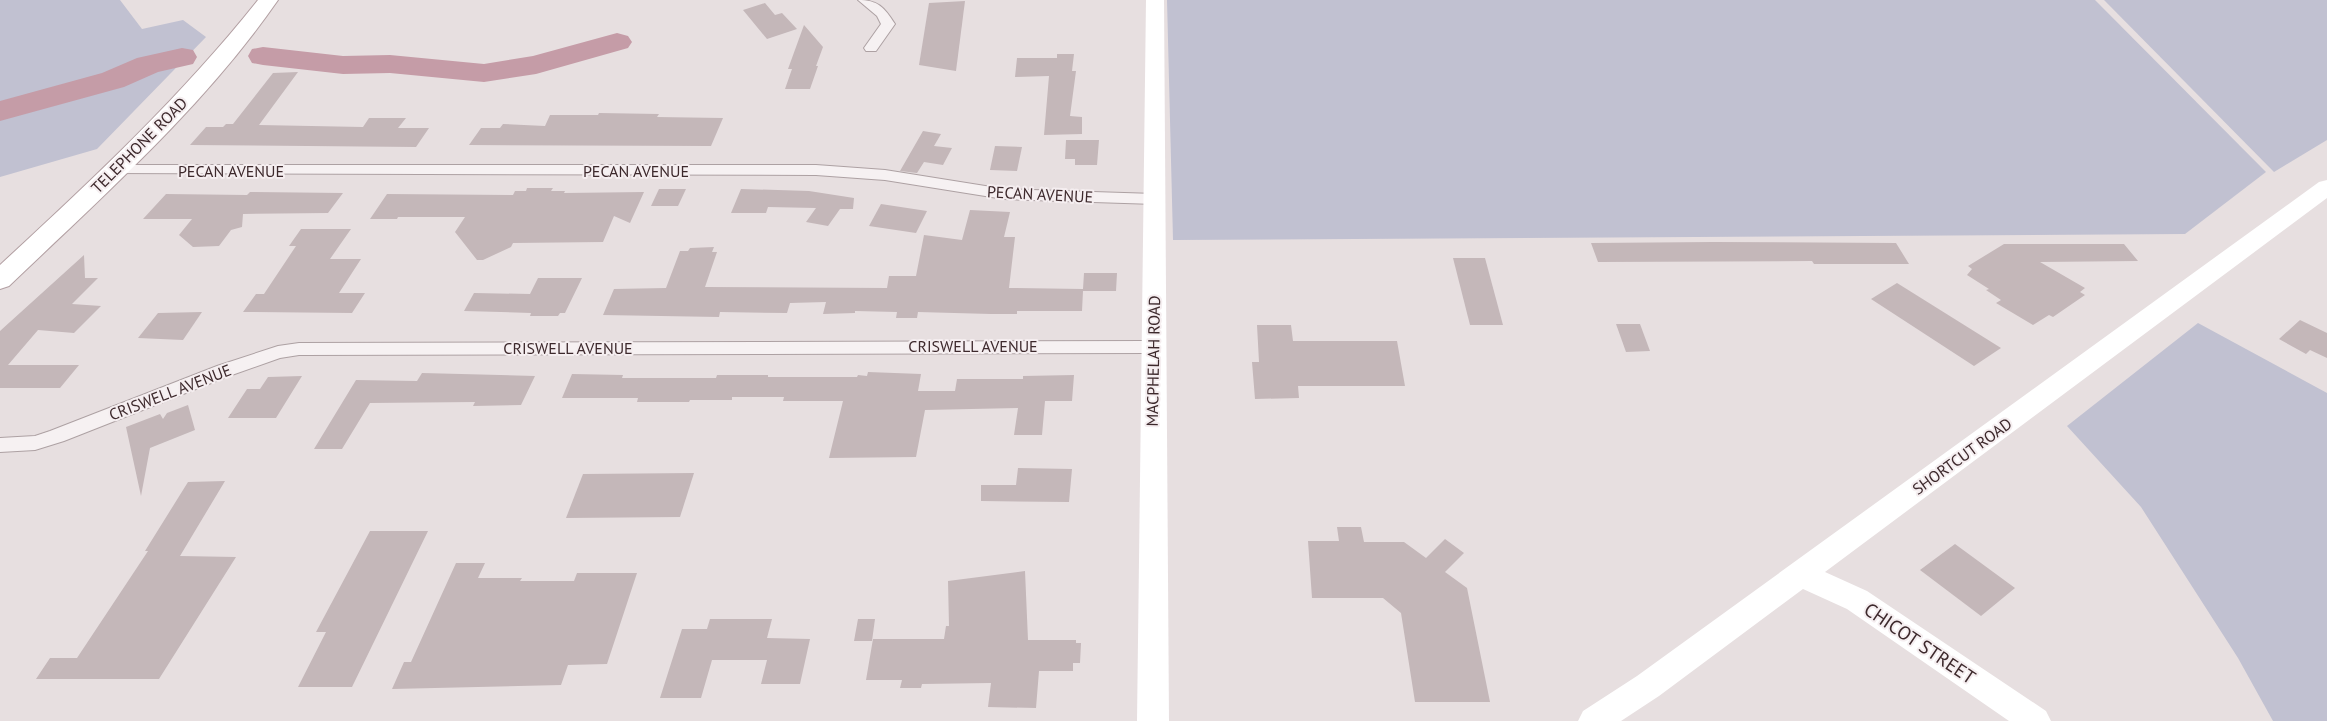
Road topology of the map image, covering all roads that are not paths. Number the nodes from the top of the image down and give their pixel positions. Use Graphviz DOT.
graph roads {
  1 [pos="268,0"];
  2 [pos="864,0"];
  3 [pos="1155,0"];
  4 [pos="871,48"];
  5 [pos="116,170"];
  6 [pos="2327,187"];
  7 [pos="1155,199"];
  8 [pos="0,280"];
  9 [pos="1152,347"];
  10 [pos="0,445"];
  11 [pos="1800,574"];
  12 [pos="1153,721"];
  13 [pos="1594,721"];
  14 [pos="2035,721"];
  1 -- 5 [label="main road, TELEPHONE ROAD"];
  2 -- 4 [label="street"];
  3 -- 7 [label="main road, MACPHELAH ROAD"];
  5 -- 7 [label="street, PECAN AVENUE"];
  5 -- 8 [label="main road, TELEPHONE ROAD"];
  6 -- 11 [label="main road, SHORTCUT ROAD"];
  7 -- 9 [label="main road, MACPHELAH ROAD"];
  9 -- 10 [label="street, CRISWELL AVENUE"];
  9 -- 12 [label="main road, MACPHELAH ROAD"];
  11 -- 13 [label="main road, SHORTCUT ROAD"];
  11 -- 14 [label="main road, CHICOT STREET"];
}
